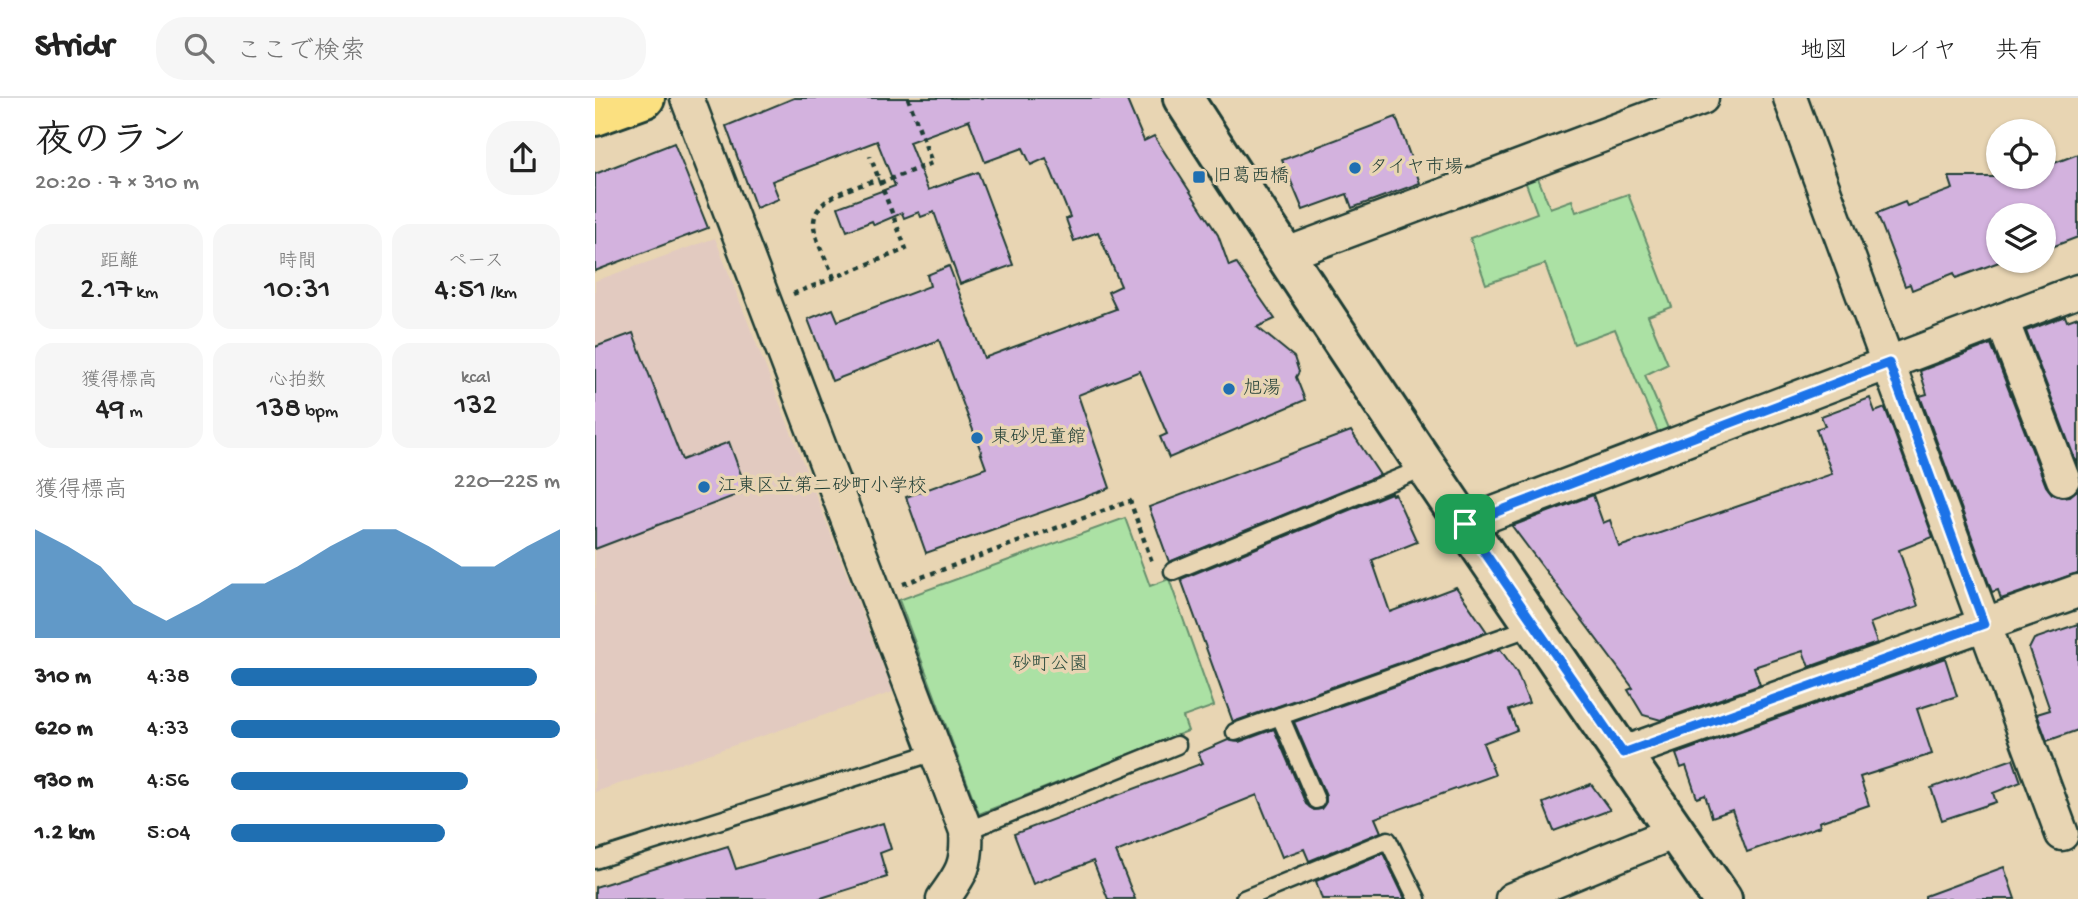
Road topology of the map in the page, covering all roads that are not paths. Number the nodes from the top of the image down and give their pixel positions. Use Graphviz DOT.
graph roads {
  1 [pos="645,98"];
  2 [pos="687,98"];
  3 [pos="1183,98"];
  4 [pos="1702,98"];
  5 [pos="1790,98"];
  6 [pos="596,113"];
  7 [pos="1284,255"];
  8 [pos="2078,291"];
  9 [pos="2002,320"];
  10 [pos="1889,363"];
  11 [pos="1426,467"];
  12 [pos="2063,479"];
  13 [pos="1465,524"];
  14 [pos="1173,571"];
  15 [pos="2078,591"];
  16 [pos="1984,624"];
  17 [pos="1534,626"];
  18 [pos="1280,716"];
  19 [pos="1235,732"];
  20 [pos="1178,745"];
  21 [pos="937,751"];
  22 [pos="1623,753"];
  23 [pos="1316,800"];
  24 [pos="966,831"];
  25 [pos="1675,832"];
  26 [pos="2062,834"];
  27 [pos="595,860"];
  28 [pos="943,899"];
  29 [pos="1244,899"];
  30 [pos="1417,899"];
  31 [pos="1512,899"];
  32 [pos="1722,899"];
  1 -- 6 [label="main road"];
  2 -- 21 [label="street"];
  3 -- 7 [label="street"];
  4 -- 7 [label="street"];
  5 -- 10 [label="street"];
  7 -- 11 [label="street"];
  8 -- 9 [label="street"];
  9 -- 10 [label="street"];
  9 -- 12 [label="street"];
  10 -- 13 [label="street"];
  10 -- 16 [label="street"];
  11 -- 13 [label="street"];
  11 -- 14 [label="lane"];
  13 -- 17 [label="street"];
  15 -- 16 [label="street"];
  16 -- 22 [label="street"];
  16 -- 26 [label="street"];
  17 -- 18 [label="lane"];
  17 -- 22 [label="street"];
  18 -- 19 [label="lane"];
  18 -- 23 [label="lane"];
  20 -- 24 [label="lane"];
  21 -- 24 [label="street"];
  21 -- 27 [label="lane"];
  22 -- 25 [label="street"];
  24 -- 28 [label="street"];
  25 -- 31 [label="street"];
  25 -- 32 [label="street"];
  29 -- 30 [label="lane"];
}
